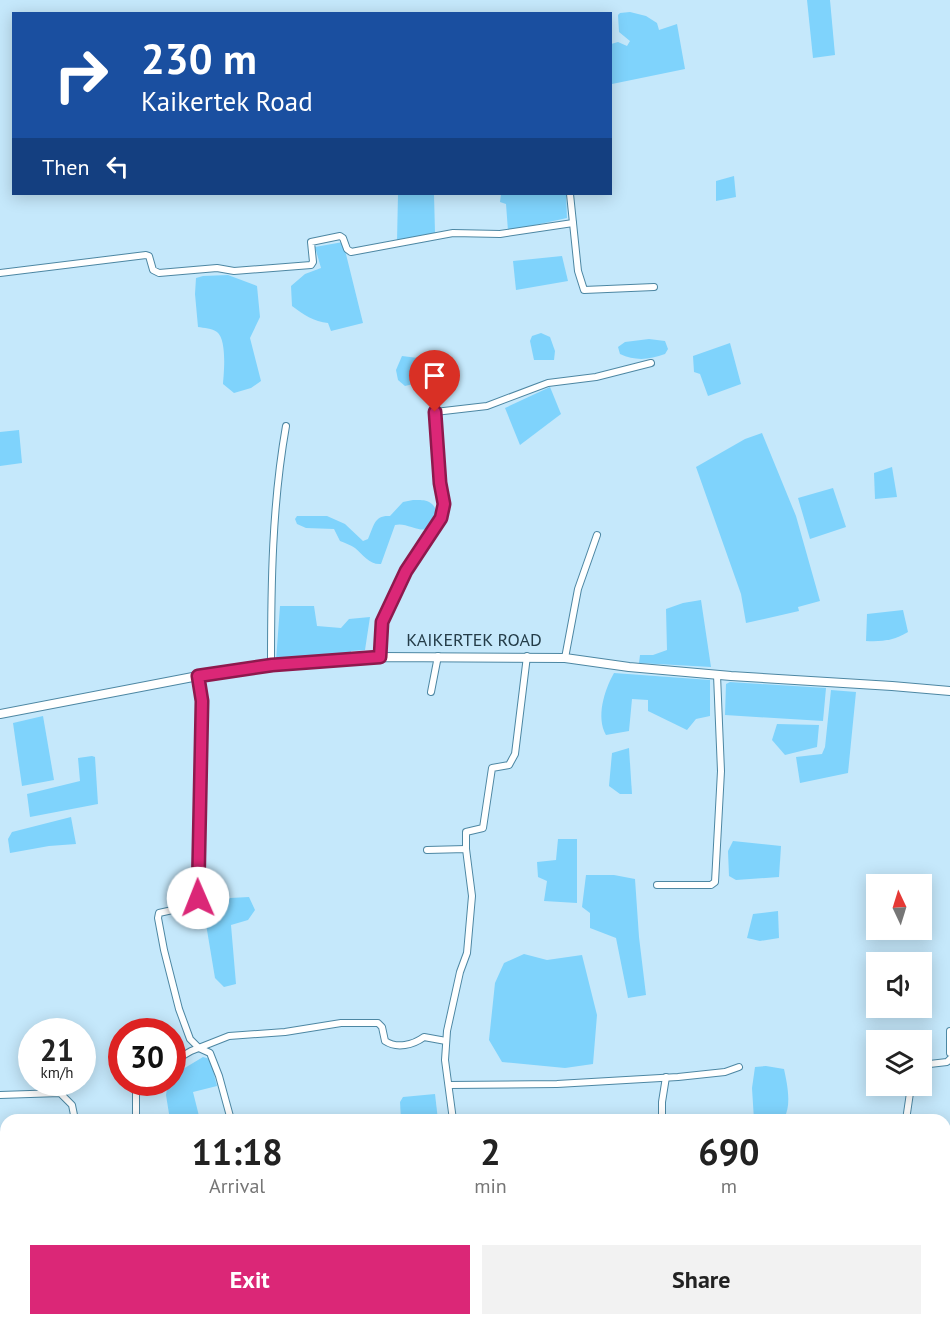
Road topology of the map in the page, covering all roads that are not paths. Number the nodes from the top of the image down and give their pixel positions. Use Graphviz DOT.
graph roads {
  1 [pos="570,195"];
  2 [pos="573,223"];
  3 [pos="0,273"];
  4 [pos="654,287"];
  5 [pos="651,363"];
  6 [pos="286,426"];
  7 [pos="597,535"];
  8 [pos="438,656"];
  9 [pos="380,657"];
  10 [pos="527,657"];
  11 [pos="566,658"];
  12 [pos="272,665"];
  13 [pos="717,675"];
  14 [pos="198,676"];
  15 [pos="950,691"];
  16 [pos="431,692"];
  17 [pos="0,714"];
  18 [pos="466,849"];
  19 [pos="427,850"];
  20 [pos="657,885"];
  21 [pos="950,1031"];
  22 [pos="446,1041"];
  23 [pos="199,1048"];
  24 [pos="950,1053"];
  25 [pos="186,1055"];
  26 [pos="950,1059"];
  27 [pos="932,1064"];
  28 [pos="739,1067"];
  29 [pos="666,1077"];
  30 [pos="448,1085"];
  31 [pos="0,1095"];
  32 [pos="136,1096"];
  33 [pos="910,1096"];
  34 [pos="74,1114"];
  35 [pos="136,1114"];
  36 [pos="229,1114"];
  37 [pos="452,1114"];
  38 [pos="662,1114"];
  39 [pos="907,1114"];
  1 -- 2 [label="street"];
  2 -- 3 [label="street"];
  2 -- 4 [label="street"];
  5 -- 9 [label="street"];
  6 -- 12 [label="street"];
  7 -- 11 [label="street"];
  8 -- 9 [label="main road, KAIKERTEK ROAD"];
  8 -- 10 [label="main road, KAIKERTEK ROAD"];
  8 -- 16 [label="street"];
  9 -- 12 [label="main road, KAIKERTEK ROAD"];
  10 -- 11 [label="main road, KAIKERTEK ROAD"];
  10 -- 18 [label="street"];
  11 -- 13 [label="main road, KAIKERTEK ROAD"];
  12 -- 14 [label="main road, KAIKERTEK ROAD"];
  13 -- 15 [label="main road, KAIKERTEK ROAD"];
  13 -- 20 [label="street"];
  14 -- 17 [label="main road, KAIKERTEK ROAD"];
  14 -- 23 [label="street"];
  18 -- 19 [label="street"];
  18 -- 22 [label="street"];
  21 -- 24 [label="street"];
  22 -- 23 [label="street"];
  22 -- 30 [label="street"];
  23 -- 25 [label="street"];
  23 -- 36 [label="street"];
  26 -- 27 [label="street"];
  28 -- 29 [label="street"];
  29 -- 30 [label="street"];
  29 -- 38 [label="street"];
  30 -- 37 [label="street"];
  31 -- 34 [label="street"];
  32 -- 35 [label="street"];
  33 -- 39 [label="street"];
}
